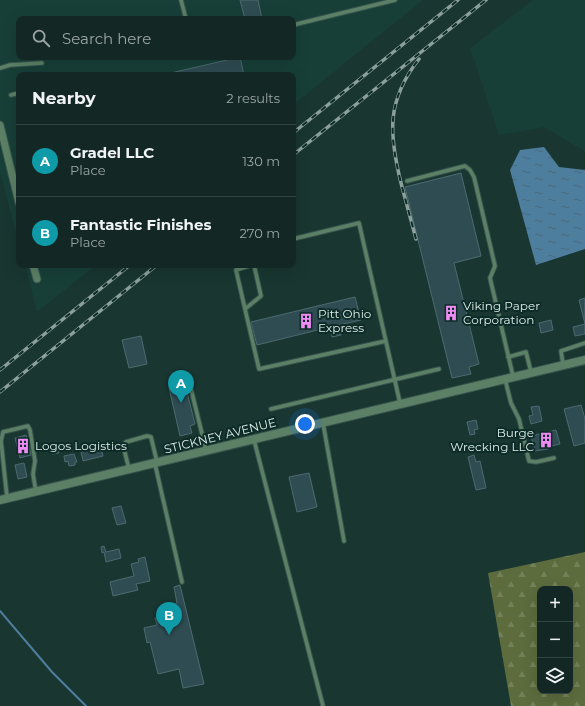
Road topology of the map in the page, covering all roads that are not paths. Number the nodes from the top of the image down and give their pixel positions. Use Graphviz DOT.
graph roads {
  1 [pos="181,0"];
  2 [pos="395,0"];
  3 [pos="185,16"];
  4 [pos="296,24"];
  5 [pos="42,63"];
  6 [pos="0,68"];
  7 [pos="16,94"];
  8 [pos="11,95"];
  9 [pos="0,125"];
  10 [pos="407,181"];
  11 [pos="16,191"];
  12 [pos="296,238"];
  13 [pos="34,268"];
  14 [pos="243,268"];
  15 [pos="254,268"];
  16 [pos="37,279"];
  17 [pos="245,309"];
  18 [pos="386,341"];
  19 [pos="585,343"];
  20 [pos="508,357"];
  21 [pos="585,360"];
  22 [pos="563,365"];
  23 [pos="439,369"];
  24 [pos="531,373"];
  25 [pos="188,377"];
  26 [pos="509,378"];
  27 [pos="395,380"];
  28 [pos="400,404"];
  29 [pos="271,409"];
  30 [pos="323,423"];
  31 [pos="254,440"];
  32 [pos="206,451"];
  33 [pos="554,458"];
  34 [pos="156,463"];
  35 [pos="129,470"];
  36 [pos="36,492"];
  37 [pos="4,499"];
  38 [pos="344,541"];
  39 [pos="182,582"];
  40 [pos="323,706"];
  1 -- 3 [label="lane"];
  2 -- 4 [label="lane"];
  5 -- 6 [label="lane"];
  7 -- 8 [label="lane"];
  9 -- 11 [label="street"];
  10 -- 20 [label="lane"];
  12 -- 18 [label="lane"];
  13 -- 16 [label="street"];
  14 -- 17 [label="lane"];
  15 -- 17 [label="lane"];
  17 -- 18 [label="lane"];
  18 -- 27 [label="lane"];
  19 -- 22 [label="lane"];
  20 -- 24 [label="lane"];
  20 -- 26 [label="lane"];
  21 -- 22 [label="street, STICKNEY AVENUE"];
  22 -- 24 [label="street, STICKNEY AVENUE"];
  23 -- 27 [label="lane"];
  24 -- 26 [label="street, STICKNEY AVENUE"];
  25 -- 32 [label="lane"];
  26 -- 28 [label="street, STICKNEY AVENUE"];
  26 -- 33 [label="lane"];
  27 -- 28 [label="lane"];
  27 -- 29 [label="lane"];
  28 -- 30 [label="street, STICKNEY AVENUE"];
  30 -- 31 [label="street, STICKNEY AVENUE"];
  30 -- 38 [label="lane"];
  31 -- 32 [label="street, STICKNEY AVENUE"];
  31 -- 40 [label="lane"];
  32 -- 34 [label="street, STICKNEY AVENUE"];
  34 -- 35 [label="street, STICKNEY AVENUE"];
  34 -- 35 [label="lane"];
  34 -- 39 [label="lane"];
  35 -- 36 [label="street, STICKNEY AVENUE"];
  36 -- 37 [label="street, STICKNEY AVENUE"];
  36 -- 37 [label="lane"];
}
